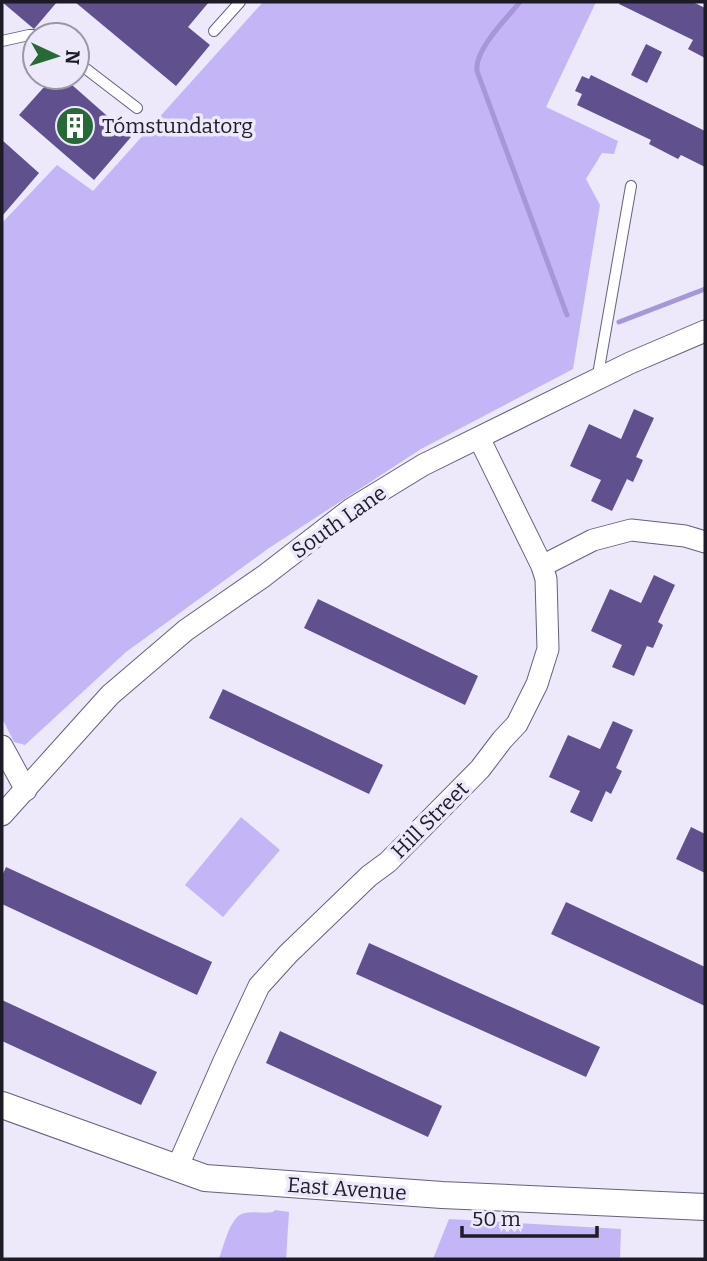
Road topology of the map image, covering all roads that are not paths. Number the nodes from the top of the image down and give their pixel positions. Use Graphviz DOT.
graph roads {
  1 [pos="240,2"];
  2 [pos="214,31"];
  3 [pos="21,37"];
  4 [pos="2,41"];
  5 [pos="91,73"];
  6 [pos="137,108"];
  7 [pos="631,186"];
  8 [pos="705,331"];
  9 [pos="597,380"];
  10 [pos="478,438"];
  11 [pos="705,542"];
  12 [pos="542,566"];
  13 [pos="2,746"];
  14 [pos="26,790"];
  15 [pos="2,815"];
  16 [pos="2,1105"];
  17 [pos="177,1168"];
  18 [pos="705,1207"];
  1 -- 2 [label="lane"];
  3 -- 4 [label="lane"];
  5 -- 6 [label="lane"];
  7 -- 9 [label="lane"];
  8 -- 9 [label="street, South Lane"];
  9 -- 10 [label="street, South Lane"];
  10 -- 12 [label="street, Hill Street"];
  10 -- 14 [label="street, South Lane"];
  11 -- 12 [label="street"];
  12 -- 17 [label="street, Hill Street"];
  13 -- 14 [label="street"];
  14 -- 15 [label="street, South Lane"];
  16 -- 17 [label="street, East Avenue"];
  17 -- 18 [label="street, East Avenue"];
}
